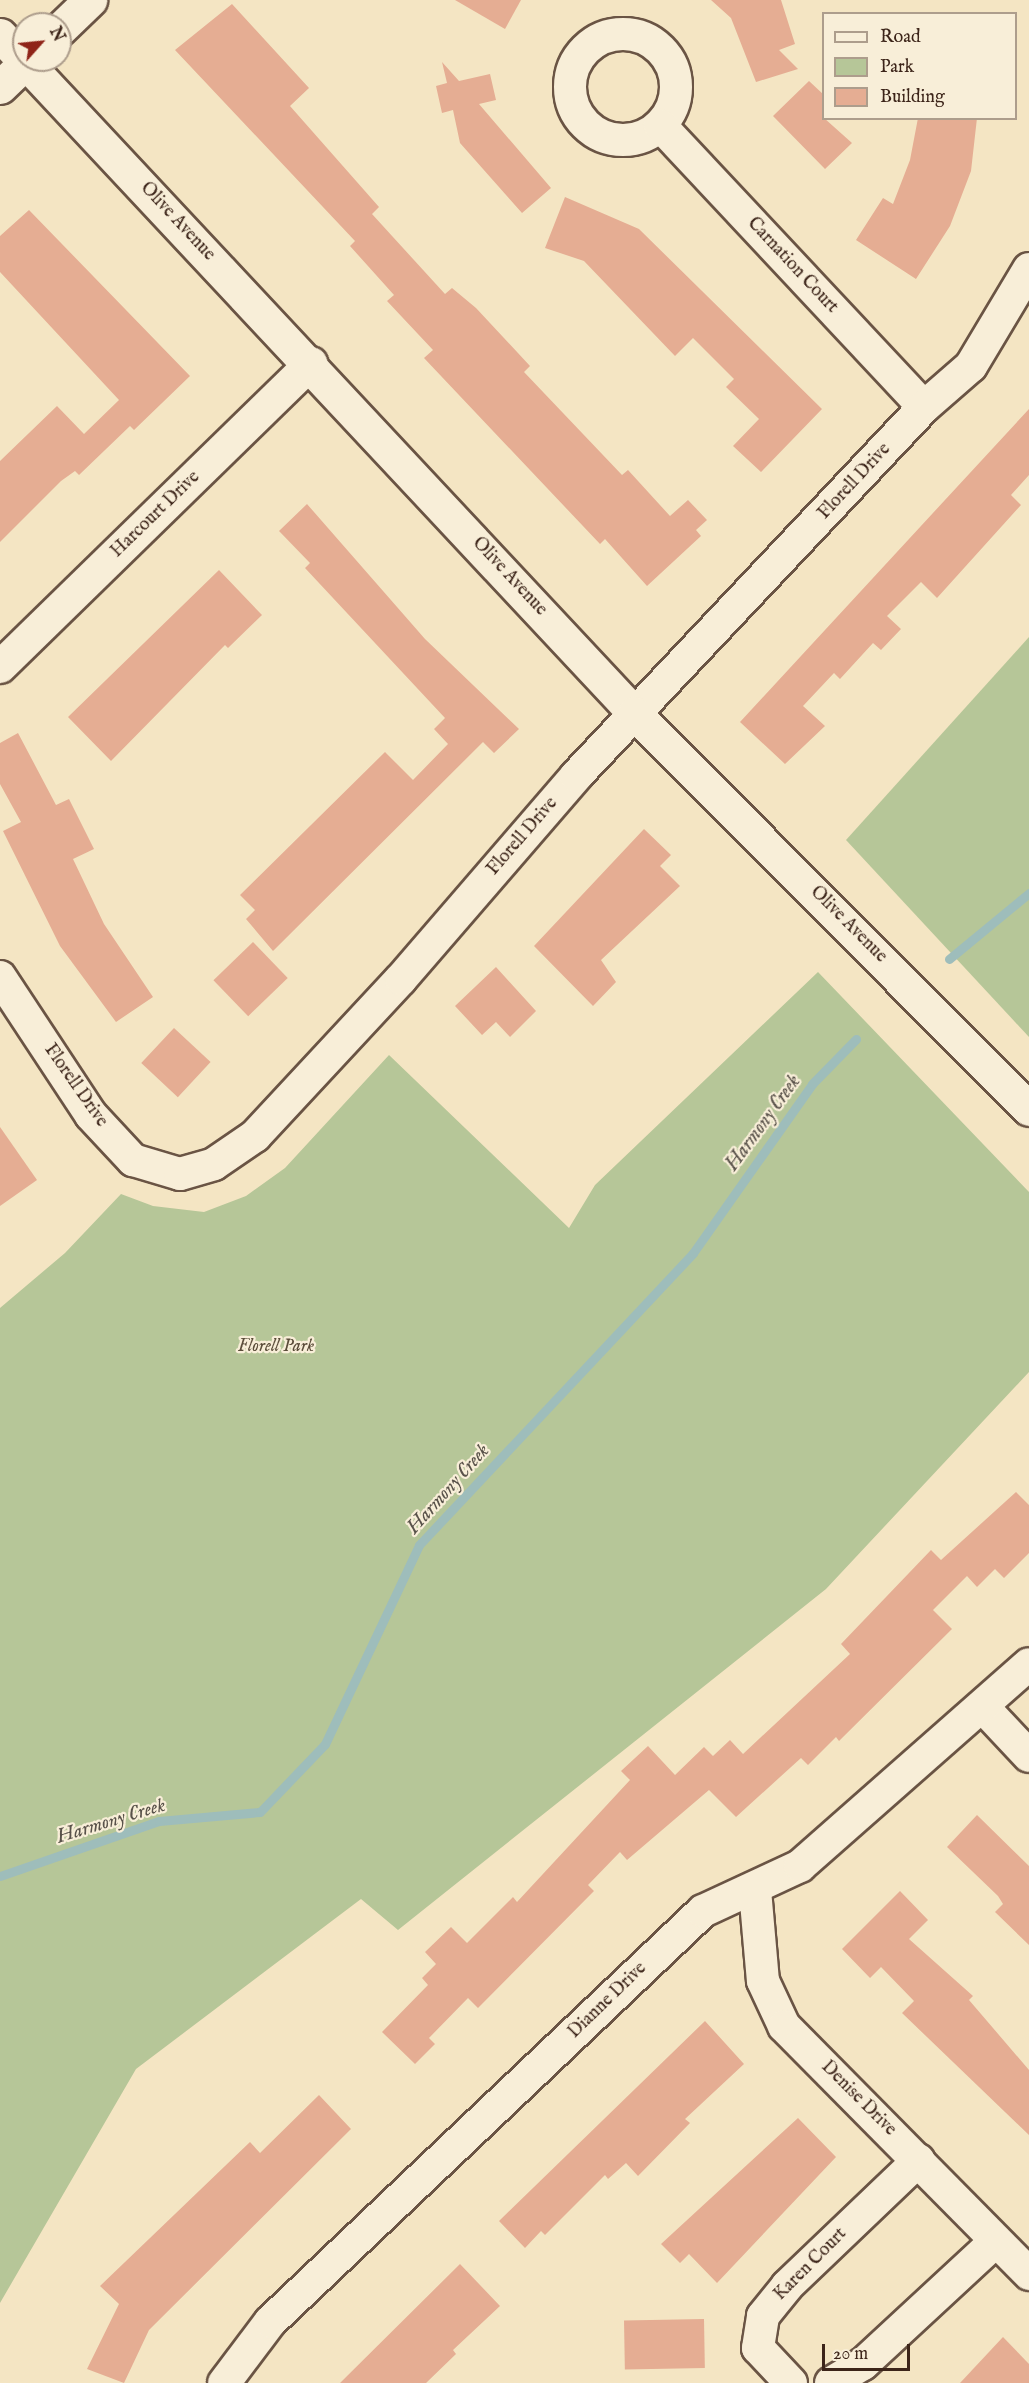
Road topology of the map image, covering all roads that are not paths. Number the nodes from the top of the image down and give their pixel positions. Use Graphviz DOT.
graph roads {
  1 [pos="90,0"];
  2 [pos="72,17"];
  3 [pos="0,35"];
  4 [pos="12,47"];
  5 [pos="16,72"];
  6 [pos="37,72"];
  7 [pos="0,87"];
  8 [pos="660,125"];
  9 [pos="1029,269"];
  10 [pos="311,363"];
  11 [pos="924,407"];
  12 [pos="0,667"];
  13 [pos="634,713"];
  14 [pos="0,976"];
  15 [pos="1029,1109"];
  16 [pos="1029,1665"];
  17 [pos="983,1707"];
  18 [pos="1029,1756"];
  19 [pos="755,1890"];
  20 [pos="920,2160"];
  21 [pos="996,2241"];
  22 [pos="1029,2274"];
  23 [pos="224,2383"];
  24 [pos="791,2383"];
  25 [pos="831,2383"];
  1 -- 2 [label="main road"];
  3 -- 4 [label="main road, Olive Avenue"];
  5 -- 7 [label="main road"];
  6 -- 10 [label="main road, Olive Avenue"];
  8 -- 11 [label="street, Carnation Court"];
  9 -- 11 [label="street, Florell Drive"];
  10 -- 12 [label="street, Harcourt Drive"];
  10 -- 13 [label="main road, Olive Avenue"];
  11 -- 13 [label="street, Florell Drive"];
  13 -- 14 [label="street, Florell Drive"];
  13 -- 15 [label="main road, Olive Avenue"];
  16 -- 17 [label="street, Dianne Drive"];
  17 -- 18 [label="street"];
  17 -- 19 [label="street, Dianne Drive"];
  19 -- 20 [label="street, Denise Drive"];
  19 -- 23 [label="street, Dianne Drive"];
  20 -- 21 [label="street, Denise Drive"];
  20 -- 24 [label="street, Karen Court"];
  21 -- 22 [label="street, Denise Drive"];
  21 -- 25 [label="street"];
}
